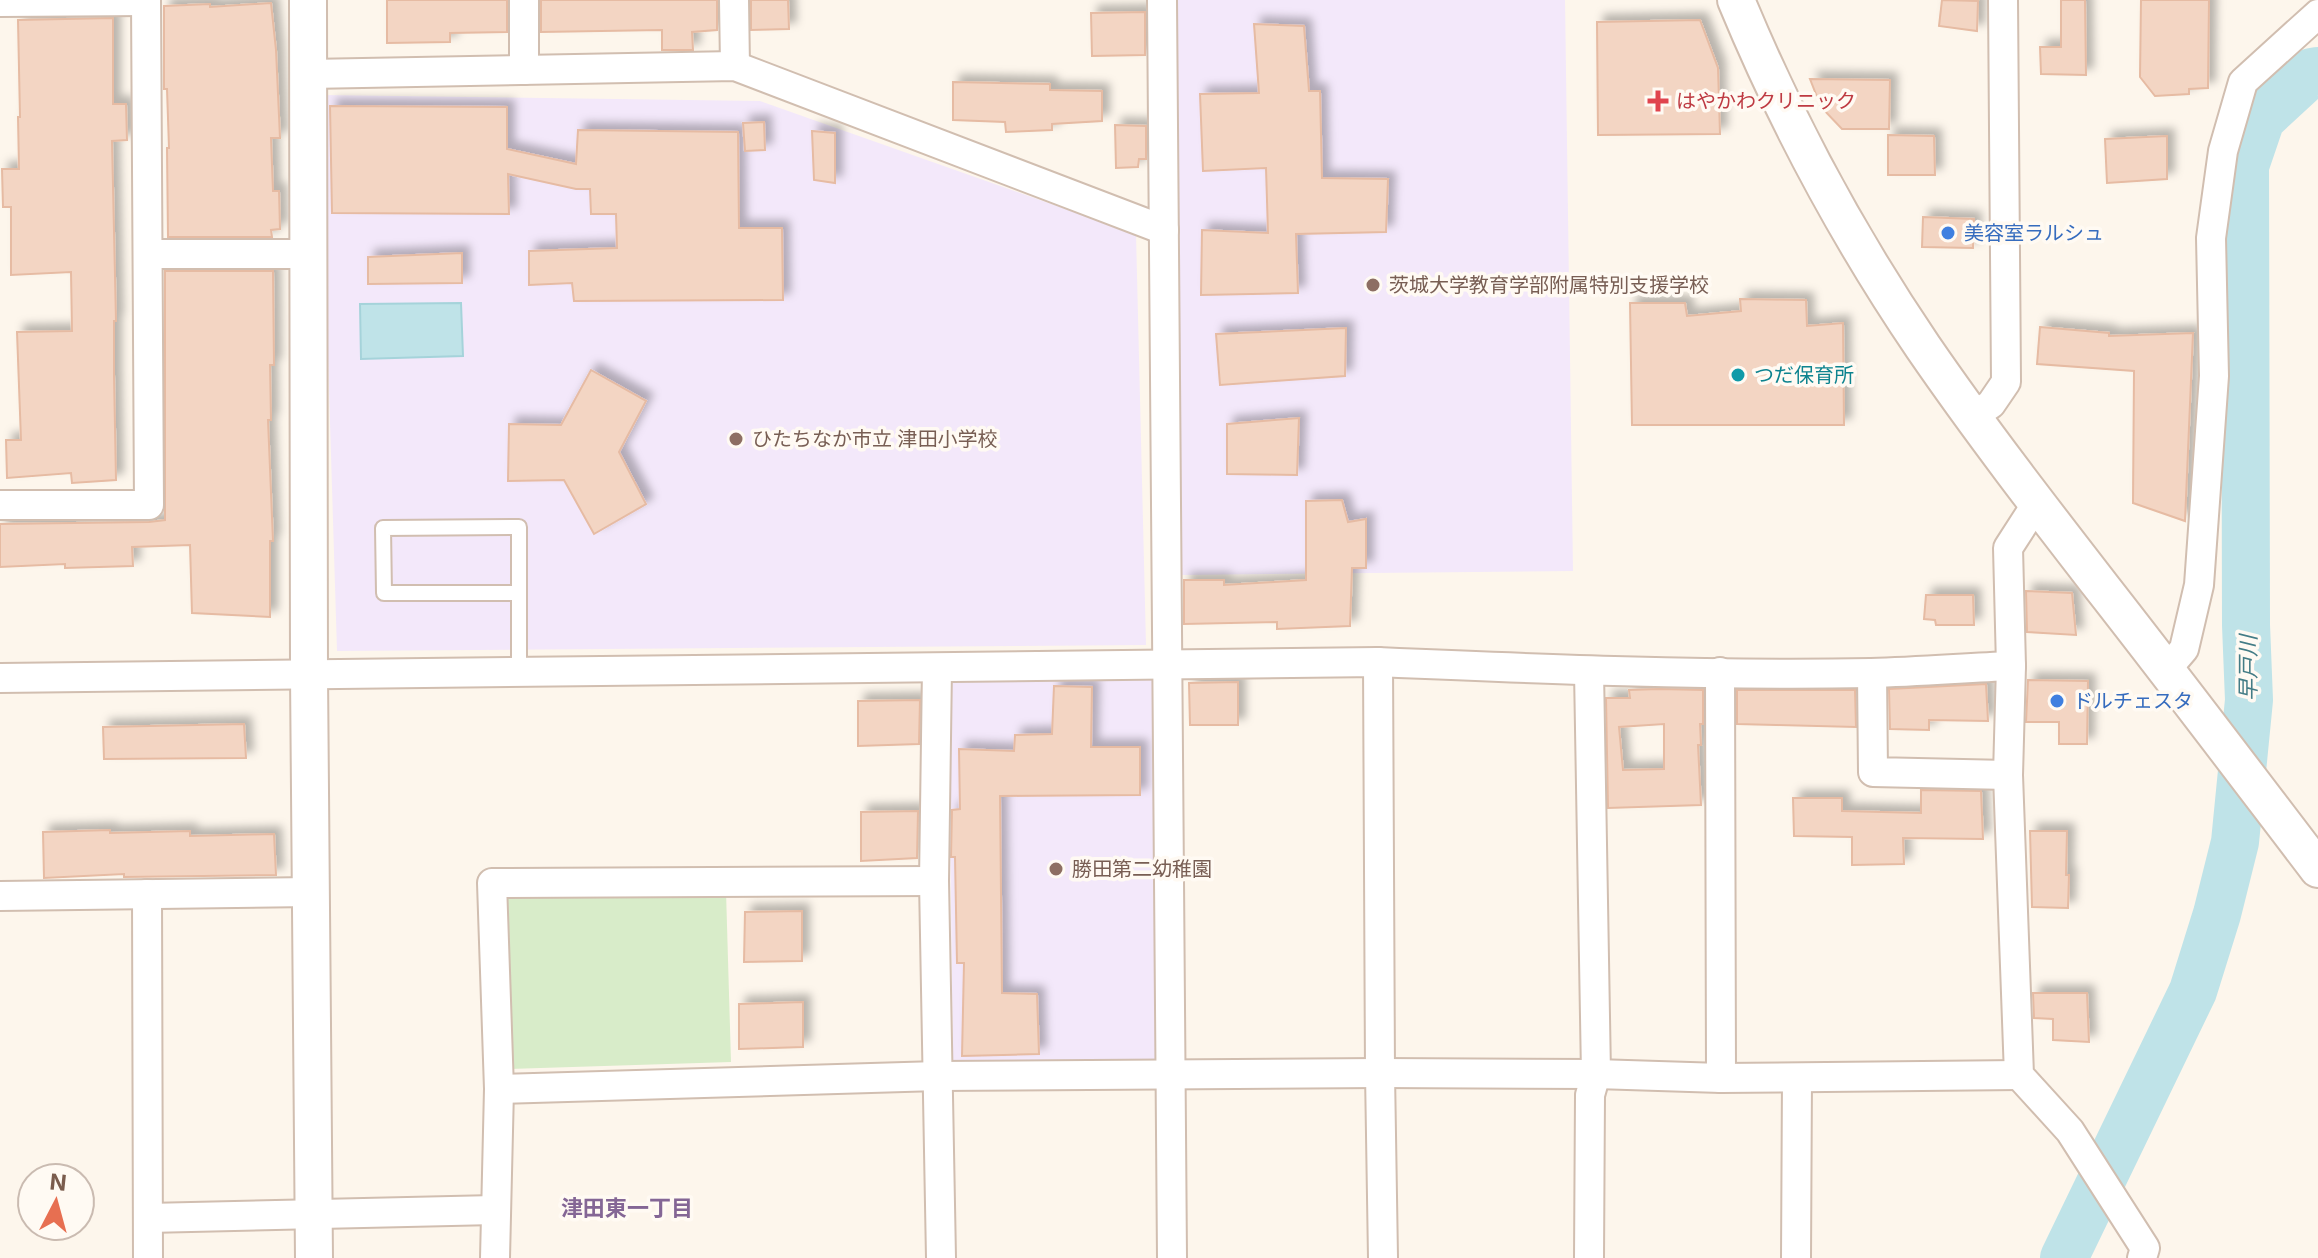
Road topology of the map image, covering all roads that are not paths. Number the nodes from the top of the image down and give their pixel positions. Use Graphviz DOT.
graph roads {
  1 [pos="146,0"];
  2 [pos="308,0"];
  3 [pos="524,0"];
  4 [pos="734,0"];
  5 [pos="1162,0"];
  6 [pos="1736,0"];
  7 [pos="2003,0"];
  8 [pos="0,2"];
  9 [pos="2318,14"];
  10 [pos="735,66"];
  11 [pos="524,70"];
  12 [pos="309,74"];
  13 [pos="1164,230"];
  14 [pos="148,254"];
  15 [pos="309,254"];
  16 [pos="1972,417"];
  17 [pos="2037,503"];
  18 [pos="0,505"];
  19 [pos="519,593"];
  20 [pos="1378,662"];
  21 [pos="1168,665"];
  22 [pos="2011,666"];
  23 [pos="937,668"];
  24 [pos="1589,671"];
  25 [pos="1720,672"];
  26 [pos="519,673"];
  27 [pos="1872,673"];
  28 [pos="309,675"];
  29 [pos="0,678"];
  30 [pos="2176,684"];
  31 [pos="2008,775"];
  32 [pos="2318,869"];
  33 [pos="934,881"];
  34 [pos="311,892"];
  35 [pos="147,894"];
  36 [pos="0,896"];
  37 [pos="1380,1073"];
  38 [pos="1171,1074"];
  39 [pos="1596,1074"];
  40 [pos="2019,1075"];
  41 [pos="938,1076"];
  42 [pos="1721,1078"];
  43 [pos="1797,1078"];
  44 [pos="499,1089"];
  45 [pos="495,1210"];
  46 [pos="314,1214"];
  47 [pos="148,1218"];
  48 [pos="148,1258"];
  49 [pos="314,1258"];
  50 [pos="495,1258"];
  51 [pos="941,1258"];
  52 [pos="1172,1258"];
  53 [pos="1383,1258"];
  54 [pos="1589,1258"];
  55 [pos="1796,1258"];
  56 [pos="2142,1258"];
  1 -- 8 [label="street"];
  1 -- 14 [label="street"];
  2 -- 12 [label="street"];
  3 -- 11 [label="street"];
  4 -- 10 [label="street"];
  5 -- 13 [label="street"];
  6 -- 16 [label="street"];
  7 -- 16 [label="street"];
  9 -- 30 [label="street"];
  10 -- 11 [label="street"];
  10 -- 13 [label="street"];
  11 -- 12 [label="street"];
  12 -- 15 [label="street"];
  13 -- 21 [label="street"];
  14 -- 15 [label="street"];
  14 -- 18 [label="street"];
  15 -- 28 [label="street"];
  16 -- 17 [label="street"];
  17 -- 22 [label="street"];
  17 -- 30 [label="street"];
  19 -- 19 [label="lane"];
  19 -- 26 [label="lane"];
  20 -- 21 [label="street"];
  20 -- 24 [label="street"];
  20 -- 37 [label="street"];
  21 -- 23 [label="street"];
  21 -- 38 [label="street"];
  22 -- 27 [label="street"];
  22 -- 31 [label="street"];
  23 -- 26 [label="street"];
  23 -- 33 [label="street"];
  24 -- 25 [label="street"];
  24 -- 39 [label="street"];
  25 -- 27 [label="street"];
  25 -- 42 [label="street"];
  26 -- 28 [label="street"];
  27 -- 31 [label="street"];
  28 -- 29 [label="street"];
  28 -- 34 [label="street"];
  30 -- 32 [label="street"];
  31 -- 40 [label="street"];
  33 -- 41 [label="street"];
  33 -- 44 [label="street"];
  34 -- 35 [label="street"];
  34 -- 46 [label="street"];
  35 -- 36 [label="street"];
  35 -- 47 [label="street"];
  37 -- 38 [label="street"];
  37 -- 39 [label="street"];
  37 -- 53 [label="street"];
  38 -- 41 [label="street"];
  38 -- 52 [label="street"];
  39 -- 42 [label="street"];
  39 -- 54 [label="street"];
  40 -- 43 [label="street"];
  40 -- 56 [label="street"];
  41 -- 44 [label="street"];
  41 -- 51 [label="street"];
  42 -- 43 [label="street"];
  43 -- 55 [label="street"];
  44 -- 45 [label="street"];
  45 -- 46 [label="street"];
  45 -- 50 [label="street"];
  46 -- 47 [label="street"];
  46 -- 49 [label="street"];
  47 -- 48 [label="street"];
}
